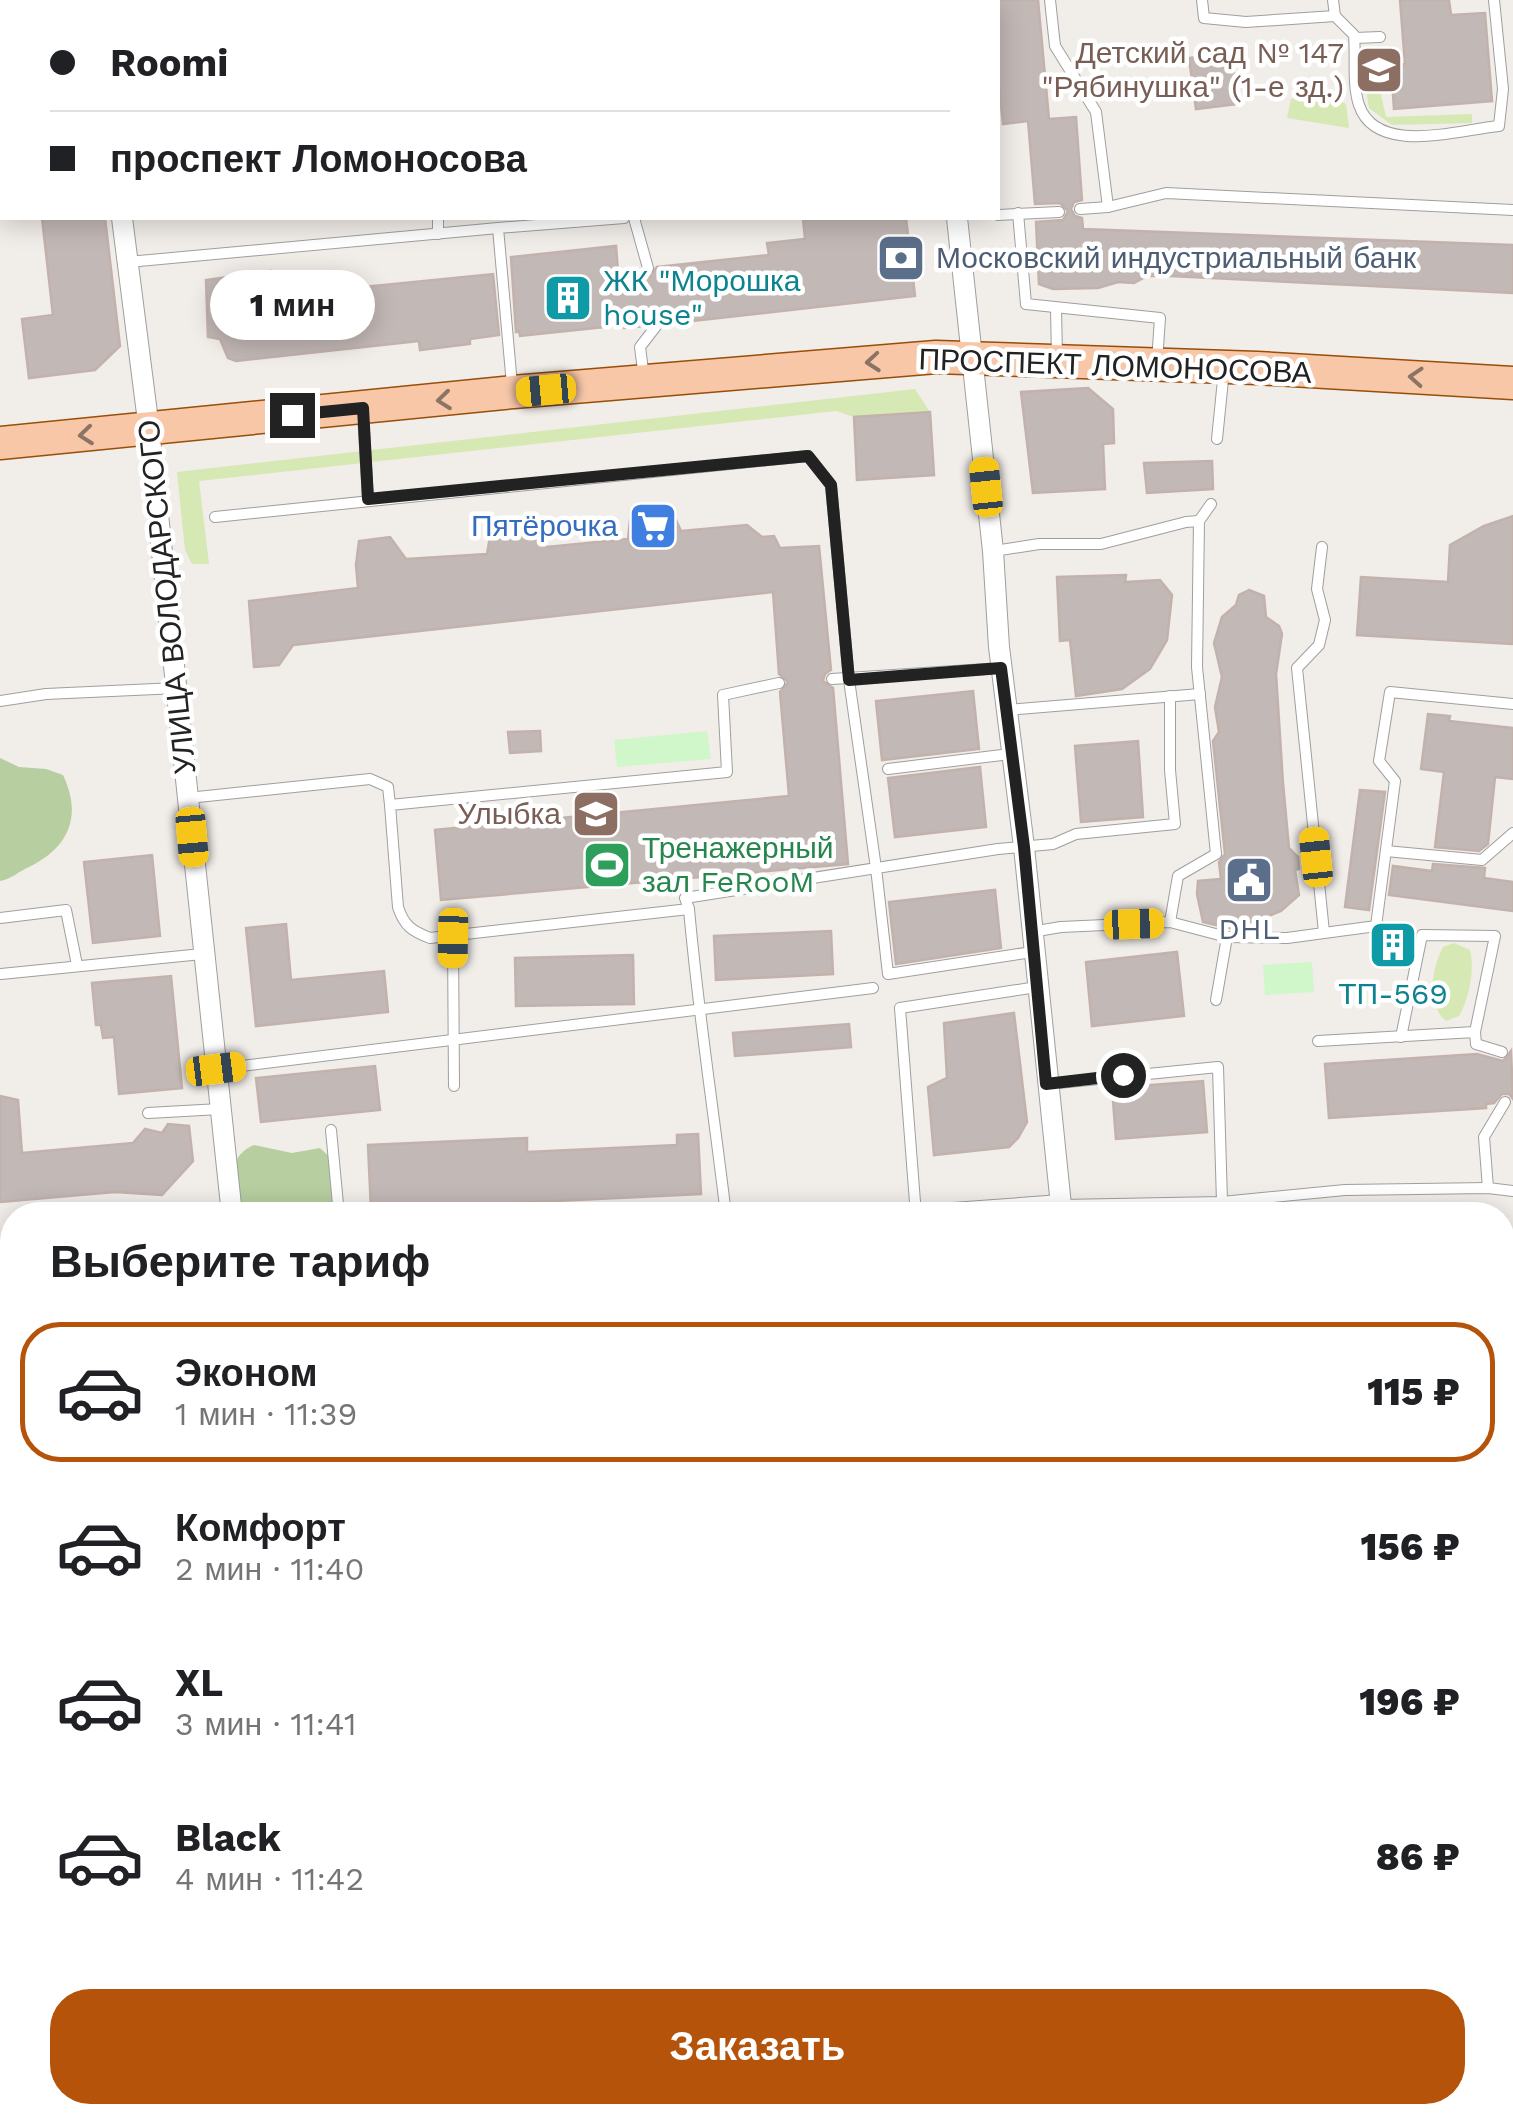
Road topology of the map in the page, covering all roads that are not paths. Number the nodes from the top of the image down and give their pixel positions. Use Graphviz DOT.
graph roads {
  1 [pos="1050,0"];
  2 [pos="1202,0"];
  3 [pos="1333,0"];
  4 [pos="1494,0"];
  5 [pos="1335,16"];
  6 [pos="1380,37"];
  7 [pos="1354,38"];
  8 [pos="1108,207"];
  9 [pos="1080,209"];
  10 [pos="1513,210"];
  11 [pos="1060,212"];
  12 [pos="1018,214"];
  13 [pos="1000,215"];
  14 [pos="122,220"];
  15 [pos="438,220"];
  16 [pos="599,220"];
  17 [pos="635,220"];
  18 [pos="959,220"];
  19 [pos="498,228"];
  20 [pos="438,234"];
  21 [pos="128,262"];
  22 [pos="648,268"];
  23 [pos="1056,308"];
  24 [pos="657,325"];
  25 [pos="970,357"];
  26 [pos="1057,360"];
  27 [pos="1157,366"];
  28 [pos="1224,367"];
  29 [pos="644,381"];
  30 [pos="1513,383"];
  31 [pos="513,392"];
  32 [pos="363,408"];
  33 [pos="149,429"];
  34 [pos="1217,439"];
  35 [pos="0,443"];
  36 [pos="368,499"];
  37 [pos="1212,504"];
  38 [pos="216,516"];
  39 [pos="1199,521"];
  40 [pos="1322,547"];
  41 [pos="993,551"];
  42 [pos="1001,668"];
  43 [pos="832,679"];
  44 [pos="849,680"];
  45 [pos="779,683"];
  46 [pos="176,688"];
  47 [pos="1200,694"];
  48 [pos="1170,696"];
  49 [pos="0,701"];
  50 [pos="1513,704"];
  51 [pos="1006,710"];
  52 [pos="1010,754"];
  53 [pos="888,769"];
  54 [pos="188,798"];
  55 [pos="390,805"];
  56 [pos="1513,833"];
  57 [pos="1024,847"];
  58 [pos="1386,851"];
  59 [pos="876,868"];
  60 [pos="690,909"];
  61 [pos="0,918"];
  62 [pos="1170,922"];
  63 [pos="1324,932"];
  64 [pos="1227,937"];
  65 [pos="453,938"];
  66 [pos="1031,942"];
  67 [pos="202,954"];
  68 [pos="77,966"];
  69 [pos="1,974"];
  70 [pos="1037,987"];
  71 [pos="873,988"];
  72 [pos="1216,1000"];
  73 [pos="698,1010"];
  74 [pos="1475,1032"];
  75 [pos="1401,1037"];
  76 [pos="452,1041"];
  77 [pos="1318,1041"];
  78 [pos="1502,1052"];
  79 [pos="216,1069"];
  80 [pos="1046,1084"];
  81 [pos="454,1086"];
  82 [pos="1505,1102"];
  83 [pos="220,1109"];
  84 [pos="148,1113"];
  85 [pos="331,1130"];
  86 [pos="1488,1188"];
  87 [pos="1511,1188"];
  88 [pos="231,1202"];
  89 [pos="337,1202"];
  90 [pos="724,1202"];
  91 [pos="915,1202"];
  92 [pos="1061,1202"];
  93 [pos="1222,1202"];
  1 -- 8 [label="lane"];
  2 -- 5 [label="lane"];
  3 -- 5 [label="lane"];
  4 -- 7 [label="lane"];
  5 -- 7 [label="lane"];
  6 -- 7 [label="lane"];
  8 -- 9 [label="lane"];
  8 -- 10 [label="lane"];
  11 -- 12 [label="lane"];
  12 -- 13 [label="lane"];
  12 -- 23 [label="lane"];
  14 -- 21 [label="street, УЛИЦА ВОЛОДАРСКОГО"];
  15 -- 20 [label="lane"];
  16 -- 19 [label="lane"];
  17 -- 22 [label="lane"];
  18 -- 25 [label="street"];
  19 -- 20 [label="lane"];
  19 -- 31 [label="lane"];
  20 -- 21 [label="lane"];
  21 -- 33 [label="street, УЛИЦА ВОЛОДАРСКОГО"];
  23 -- 26 [label="lane"];
  23 -- 27 [label="lane"];
  24 -- 29 [label="lane"];
  25 -- 26 [label="main road, ПРОСПЕКТ ЛОМОНОСОВА"];
  25 -- 29 [label="main road, ПРОСПЕКТ ЛОМОНОСОВА, one-way"];
  25 -- 41 [label="street"];
  26 -- 27 [label="main road, ПРОСПЕКТ ЛОМОНОСОВА"];
  27 -- 28 [label="main road, ПРОСПЕКТ ЛОМОНОСОВА"];
  30 -- 28 [label="main road, ПРОСПЕКТ ЛОМОНОСОВА, one-way"];
  28 -- 34 [label="lane"];
  29 -- 31 [label="main road, ПРОСПЕКТ ЛОМОНОСОВА"];
  31 -- 32 [label="main road, ПРОСПЕКТ ЛОМОНОСОВА, one-way"];
  32 -- 33 [label="main road, ПРОСПЕКТ ЛОМОНОСОВА"];
  32 -- 36 [label="lane"];
  33 -- 35 [label="main road, ПРОСПЕКТ ЛОМОНОСОВА, one-way"];
  33 -- 46 [label="street, УЛИЦА ВОЛОДАРСКОГО"];
  36 -- 38 [label="lane"];
  36 -- 44 [label="lane"];
  37 -- 39 [label="lane"];
  39 -- 41 [label="lane"];
  39 -- 47 [label="lane"];
  40 -- 63 [label="lane"];
  41 -- 42 [label="street"];
  42 -- 44 [label="lane"];
  42 -- 51 [label="street"];
  43 -- 44 [label="lane"];
  44 -- 59 [label="lane"];
  45 -- 55 [label="lane"];
  46 -- 49 [label="lane"];
  46 -- 54 [label="street, УЛИЦА ВОЛОДАРСКОГО"];
  47 -- 48 [label="lane"];
  47 -- 62 [label="lane"];
  48 -- 51 [label="lane"];
  48 -- 57 [label="lane"];
  50 -- 58 [label="lane"];
  51 -- 52 [label="street"];
  52 -- 53 [label="lane"];
  52 -- 57 [label="street"];
  54 -- 55 [label="lane"];
  54 -- 67 [label="street, УЛИЦА ВОЛОДАРСКОГО"];
  55 -- 65 [label="lane"];
  56 -- 58 [label="lane"];
  57 -- 59 [label="lane"];
  57 -- 66 [label="street"];
  58 -- 63 [label="lane"];
  59 -- 60 [label="lane"];
  59 -- 66 [label="lane"];
  60 -- 65 [label="lane"];
  60 -- 73 [label="lane"];
  61 -- 68 [label="lane"];
  62 -- 64 [label="lane"];
  62 -- 66 [label="lane"];
  63 -- 64 [label="lane"];
  64 -- 72 [label="lane"];
  65 -- 76 [label="lane"];
  66 -- 70 [label="street"];
  67 -- 68 [label="lane"];
  67 -- 79 [label="street, УЛИЦА ВОЛОДАРСКОГО"];
  68 -- 69 [label="lane"];
  70 -- 80 [label="street"];
  70 -- 91 [label="lane"];
  71 -- 73 [label="lane"];
  73 -- 76 [label="lane"];
  73 -- 90 [label="lane"];
  74 -- 75 [label="lane"];
  74 -- 75 [label="lane"];
  74 -- 78 [label="lane"];
  75 -- 77 [label="lane"];
  76 -- 79 [label="lane"];
  76 -- 81 [label="lane"];
  79 -- 83 [label="street, УЛИЦА ВОЛОДАРСКОГО"];
  80 -- 92 [label="street"];
  80 -- 93 [label="lane"];
  82 -- 86 [label="lane"];
  83 -- 84 [label="lane"];
  83 -- 88 [label="street, УЛИЦА ВОЛОДАРСКОГО"];
  85 -- 89 [label="lane"];
  86 -- 87 [label="lane"];
  86 -- 93 [label="lane"];
}
